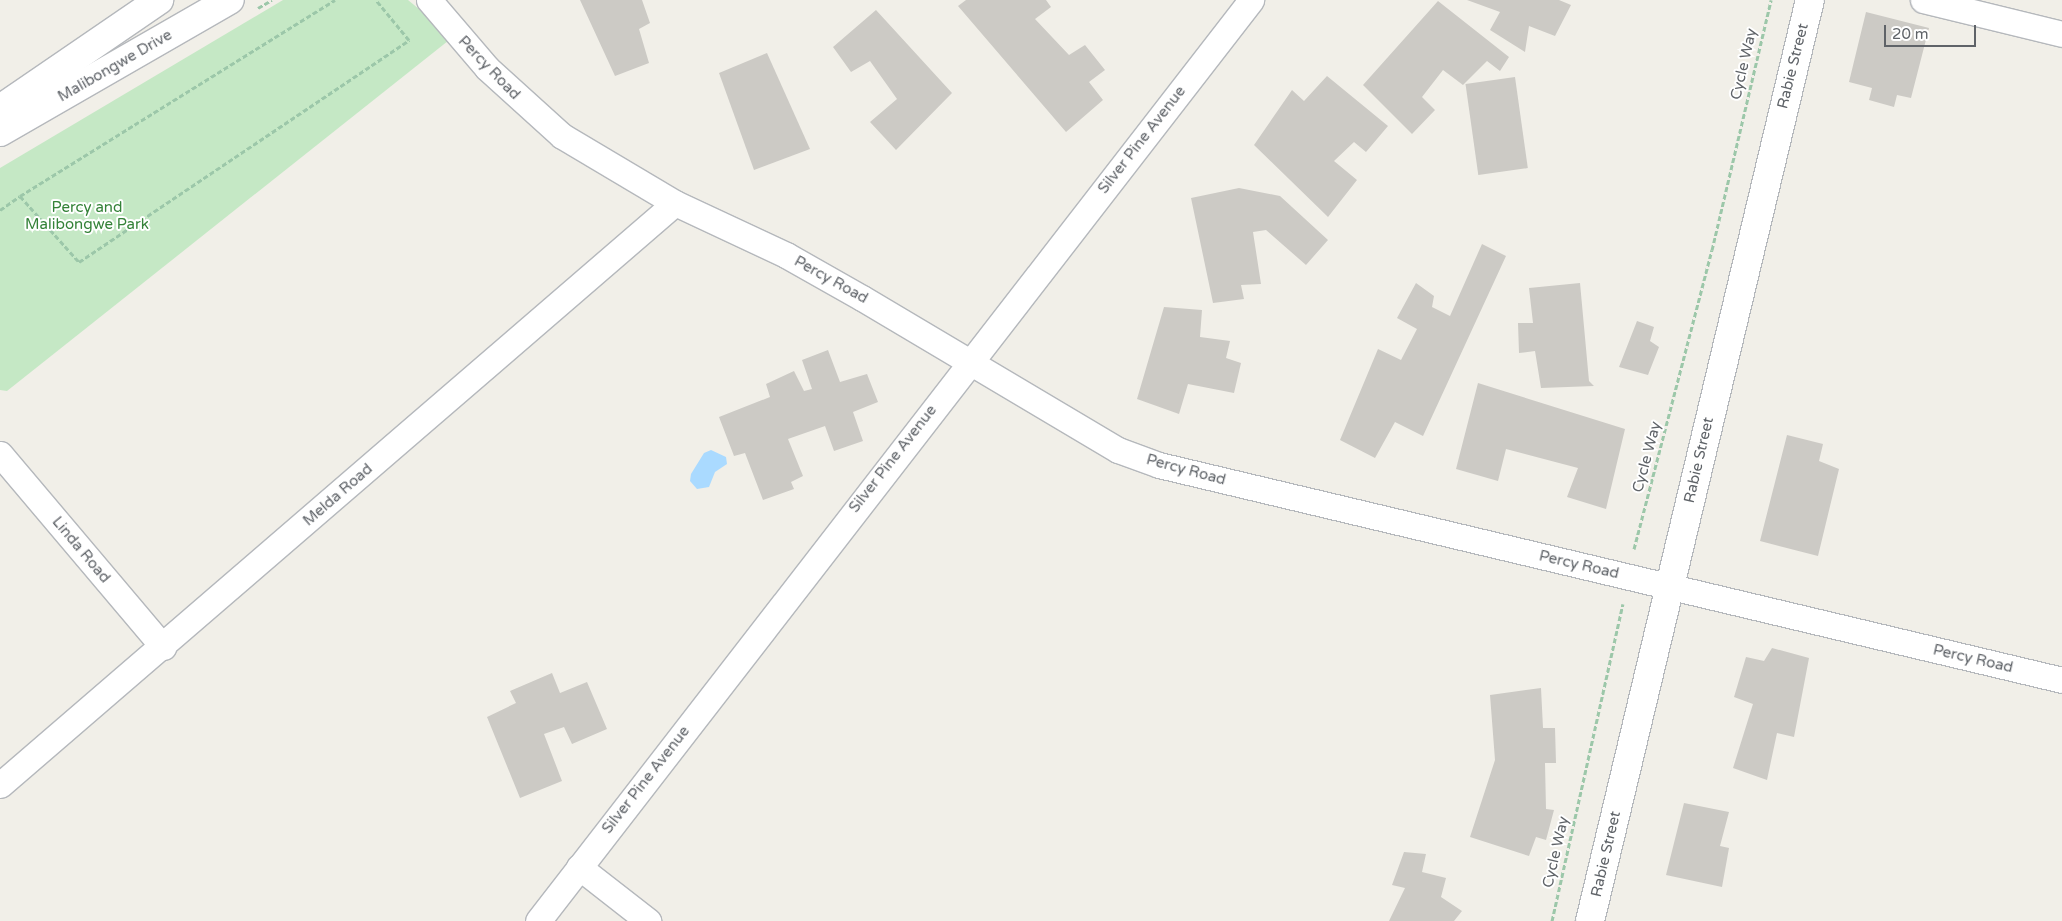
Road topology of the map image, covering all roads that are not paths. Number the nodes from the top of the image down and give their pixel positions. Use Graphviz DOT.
graph roads {
  1 [pos="159,0"];
  2 [pos="230,0"];
  3 [pos="429,0"];
  4 [pos="1251,0"];
  5 [pos="1810,0"];
  6 [pos="1923,0"];
  7 [pos="2062,34"];
  8 [pos="0,109"];
  9 [pos="0,132"];
  10 [pos="675,202"];
  11 [pos="970,360"];
  12 [pos="0,454"];
  13 [pos="1668,586"];
  14 [pos="163,647"];
  15 [pos="2062,680"];
  16 [pos="0,785"];
  17 [pos="579,867"];
  18 [pos="538,921"];
  19 [pos="648,921"];
  20 [pos="1590,921"];
  1 -- 8 [label="street, Malibongwe Drive"];
  2 -- 9 [label="street, Malibongwe Drive"];
  3 -- 10 [label="street, Percy Road"];
  4 -- 11 [label="street, Silver Pine Avenue"];
  5 -- 13 [label="street, Rabie Street"];
  6 -- 7 [label="street"];
  10 -- 11 [label="street, Percy Road"];
  10 -- 14 [label="street, Melda Road"];
  11 -- 13 [label="street, Percy Road"];
  11 -- 17 [label="street, Silver Pine Avenue"];
  12 -- 14 [label="street, Linda Road"];
  13 -- 15 [label="street, Percy Road"];
  13 -- 20 [label="street, Rabie Street"];
  14 -- 16 [label="street, Melda Road"];
  17 -- 18 [label="street, Silver Pine Avenue"];
  17 -- 19 [label="street"];
}
